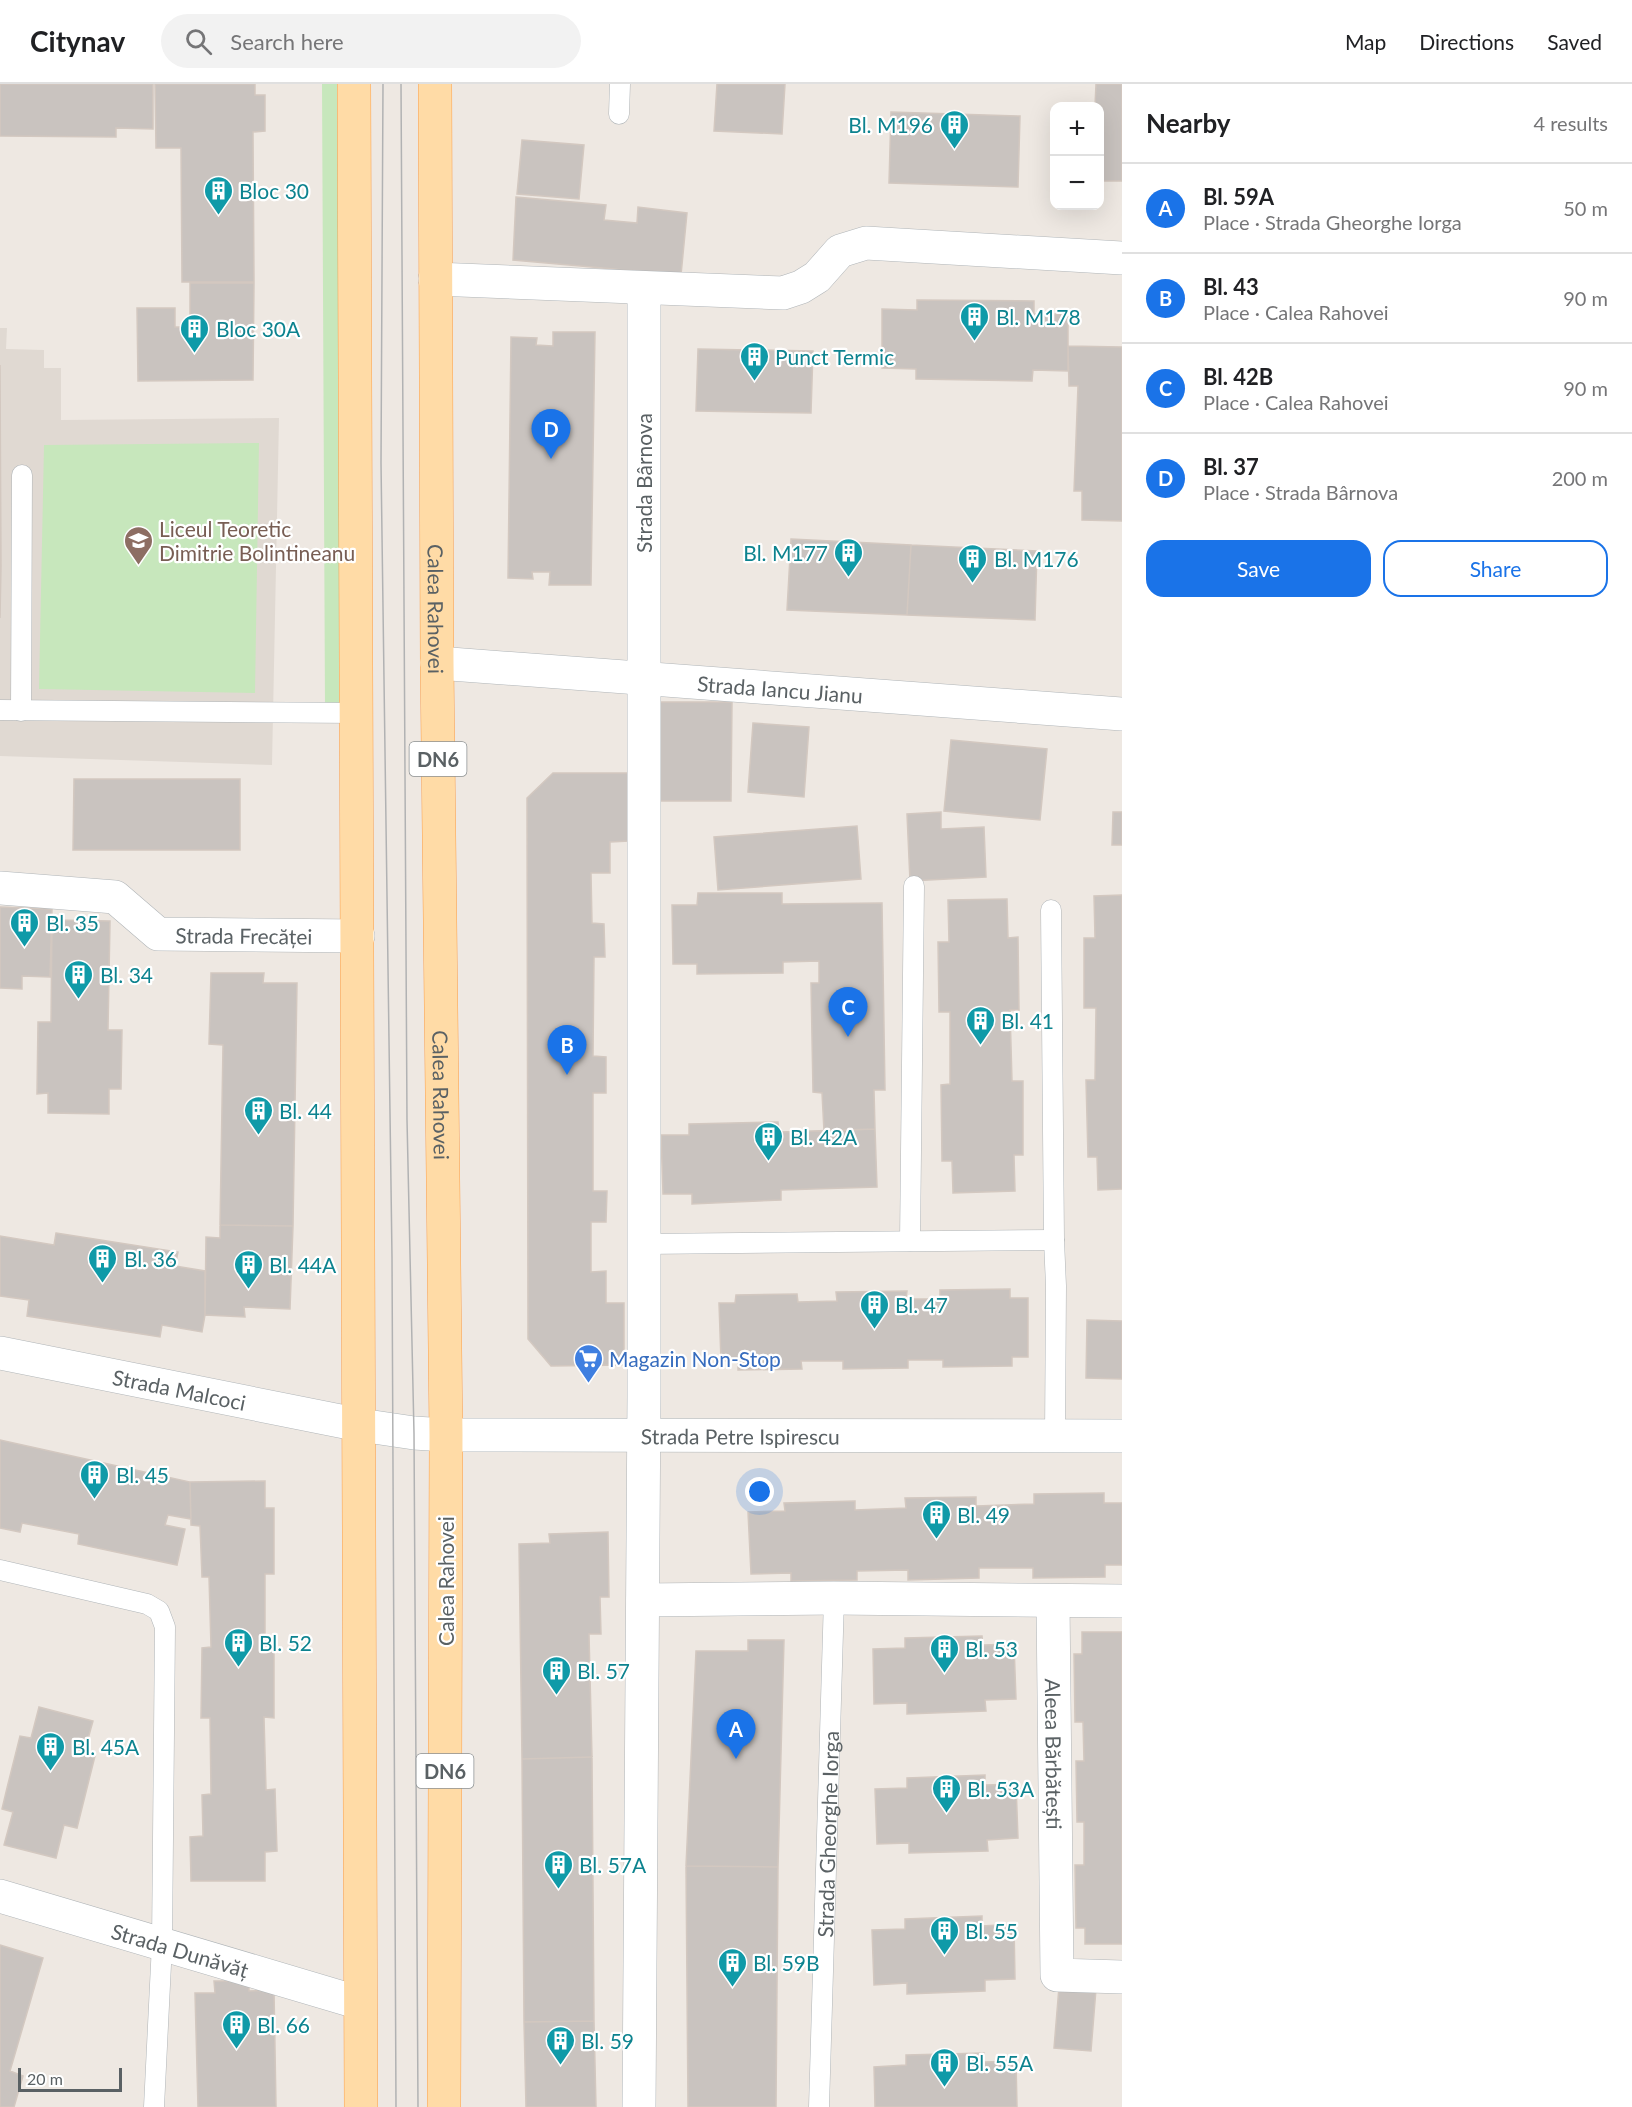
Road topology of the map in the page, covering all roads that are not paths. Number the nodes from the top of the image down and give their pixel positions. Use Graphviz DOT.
graph roads {
  1 [pos="354,84"];
  2 [pos="435,84"];
  3 [pos="620,84"];
  4 [pos="620,114"];
  5 [pos="1122,258"];
  6 [pos="435,279"];
  7 [pos="644,288"];
  8 [pos="22,476"];
  9 [pos="437,663"];
  10 [pos="642,678"];
  11 [pos="0,711"];
  12 [pos="21,711"];
  13 [pos="357,713"];
  14 [pos="1122,714"];
  15 [pos="914,886"];
  16 [pos="0,888"];
  17 [pos="1051,910"];
  18 [pos="358,936"];
  19 [pos="1054,1240"];
  20 [pos="910,1241"];
  21 [pos="644,1244"];
  22 [pos="0,1353"];
  23 [pos="360,1425"];
  24 [pos="644,1434"];
  25 [pos="446,1435"];
  26 [pos="1122,1436"];
  27 [pos="1055,1437"];
  28 [pos="0,1570"];
  29 [pos="834,1598"];
  30 [pos="643,1600"];
  31 [pos="1053,1601"];
  32 [pos="1122,1601"];
  33 [pos="0,1896"];
  34 [pos="162,1944"];
  35 [pos="1122,1977"];
  36 [pos="360,2003"];
  37 [pos="154,2107"];
  38 [pos="361,2107"];
  39 [pos="444,2107"];
  40 [pos="639,2107"];
  41 [pos="819,2107"];
  1 -- 13 [label="main road"];
  2 -- 6 [label="main road, Calea Rahovei / DN6"];
  3 -- 4 [label="lane"];
  5 -- 7 [label="street"];
  6 -- 7 [label="street"];
  6 -- 9 [label="main road, Calea Rahovei / DN6"];
  7 -- 10 [label="street, Strada Bârnova"];
  8 -- 12 [label="lane"];
  9 -- 10 [label="street, Strada Iancu Jianu"];
  9 -- 25 [label="main road, Calea Rahovei / DN6"];
  10 -- 14 [label="street, Strada Iancu Jianu"];
  10 -- 21 [label="street"];
  11 -- 12 [label="lane"];
  12 -- 13 [label="lane"];
  13 -- 18 [label="main road"];
  15 -- 20 [label="lane"];
  16 -- 18 [label="street, Strada Frecăței"];
  17 -- 19 [label="lane"];
  18 -- 23 [label="main road"];
  19 -- 20 [label="lane"];
  19 -- 27 [label="lane"];
  20 -- 21 [label="lane"];
  21 -- 24 [label="street"];
  22 -- 23 [label="street, Strada Malcoci"];
  23 -- 25 [label="street, Strada Petre Ispirescu"];
  23 -- 36 [label="main road"];
  24 -- 25 [label="street, Strada Petre Ispirescu"];
  24 -- 27 [label="street, Strada Petre Ispirescu"];
  24 -- 30 [label="street"];
  25 -- 39 [label="main road, Calea Rahovei / DN6"];
  26 -- 27 [label="street, Strada Petre Ispirescu"];
  28 -- 34 [label="lane"];
  29 -- 30 [label="street"];
  29 -- 31 [label="street"];
  29 -- 41 [label="lane, Strada Gheorghe Iorga"];
  30 -- 40 [label="street"];
  31 -- 32 [label="street"];
  31 -- 35 [label="street, Aleea Bărbătești"];
  33 -- 34 [label="street, Strada Dunăvăț"];
  34 -- 36 [label="street, Strada Dunăvăț"];
  34 -- 37 [label="lane"];
  36 -- 38 [label="main road"];
}
